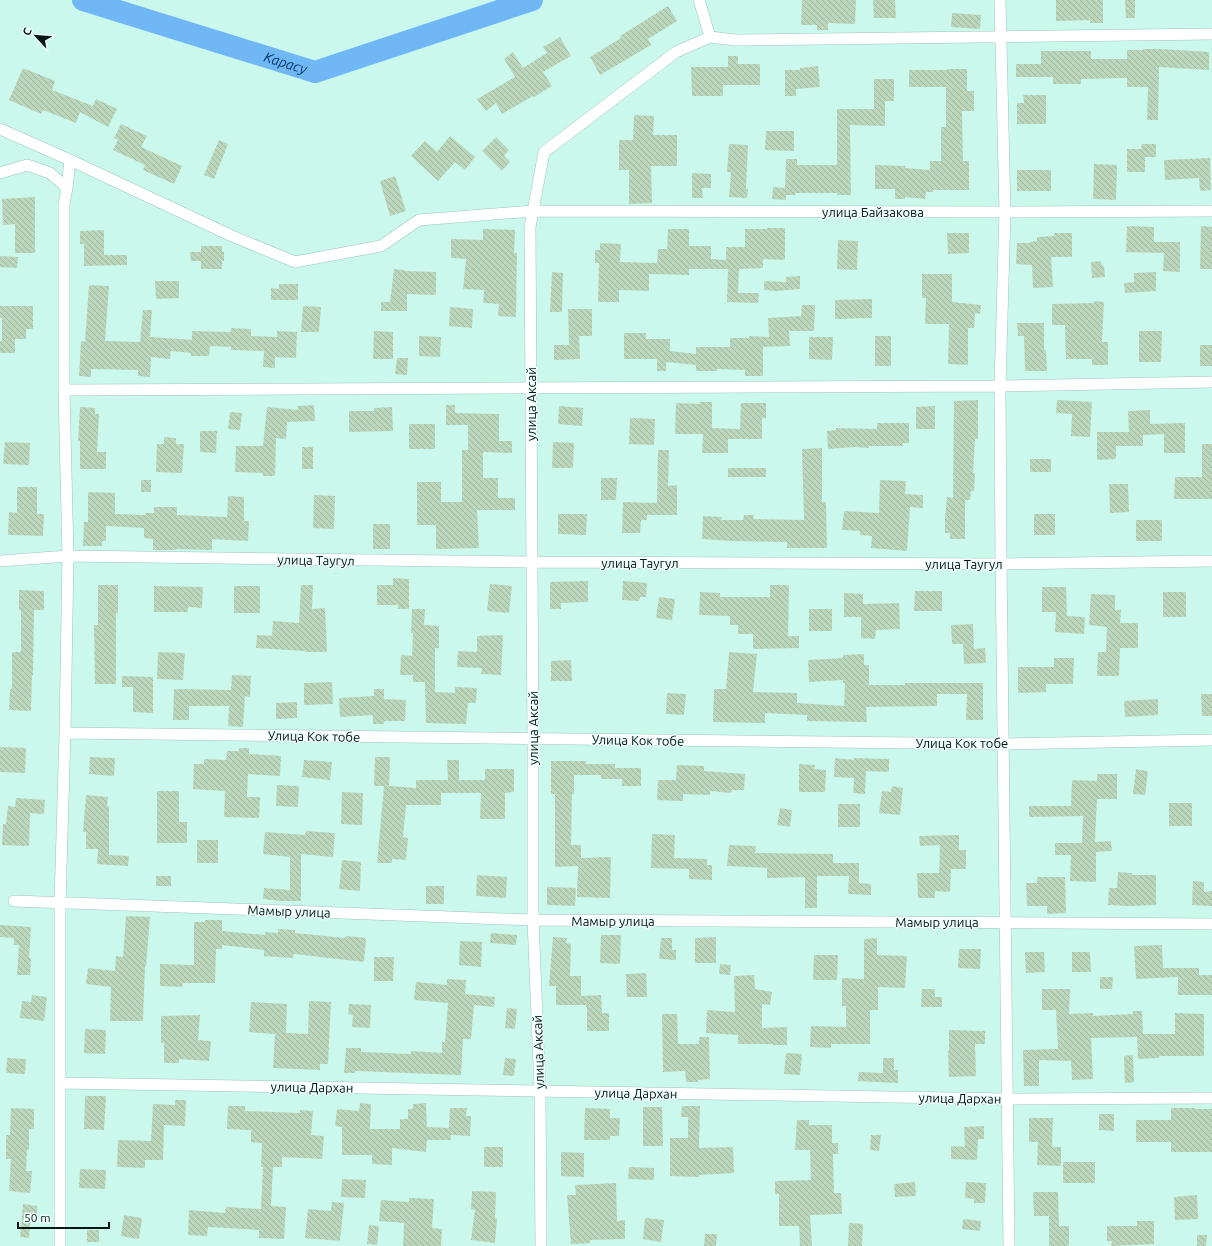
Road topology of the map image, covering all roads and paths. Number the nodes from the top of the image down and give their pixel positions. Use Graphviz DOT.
graph roads {
  1 [pos="699,0"];
  2 [pos="1000,0"];
  3 [pos="1212,34"];
  4 [pos="1001,36"];
  5 [pos="710,37"];
  6 [pos="0,129"];
  7 [pos="70,160"];
  8 [pos="0,173"];
  9 [pos="67,188"];
  10 [pos="1212,210"];
  11 [pos="533,211"];
  12 [pos="1005,212"];
  13 [pos="1212,382"];
  14 [pos="1000,386"];
  15 [pos="531,387"];
  16 [pos="64,390"];
  17 [pos="68,556"];
  18 [pos="0,561"];
  19 [pos="1212,561"];
  20 [pos="532,562"];
  21 [pos="1001,564"];
  22 [pos="65,733"];
  23 [pos="534,738"];
  24 [pos="1212,740"];
  25 [pos="1003,744"];
  26 [pos="14,901"];
  27 [pos="60,903"];
  28 [pos="533,920"];
  29 [pos="1005,923"];
  30 [pos="1212,924"];
  31 [pos="60,1083"];
  32 [pos="540,1091"];
  33 [pos="1212,1098"];
  34 [pos="1007,1099"];
  35 [pos="60,1246"];
  36 [pos="541,1246"];
  37 [pos="1009,1246"];
  1 -- 5 [label="street"];
  2 -- 4 [label="street"];
  3 -- 4 [label="street"];
  4 -- 5 [label="street"];
  4 -- 12 [label="street"];
  5 -- 11 [label="street, улица Аксай"];
  6 -- 7 [label="street, улица Байзакова"];
  7 -- 9 [label="street"];
  7 -- 11 [label="street, улица Байзакова"];
  8 -- 9 [label="street"];
  9 -- 16 [label="street"];
  10 -- 12 [label="street, улица Байзакова"];
  11 -- 12 [label="street, улица Байзакова"];
  11 -- 15 [label="street, улица Аксай"];
  12 -- 14 [label="street"];
  13 -- 14 [label="street"];
  14 -- 15 [label="street"];
  14 -- 21 [label="street"];
  15 -- 16 [label="street"];
  15 -- 20 [label="street, улица Аксай"];
  16 -- 17 [label="street"];
  17 -- 18 [label="street, улица Таугул"];
  17 -- 20 [label="street, улица Таугул"];
  17 -- 22 [label="street"];
  19 -- 21 [label="street, улица Таугул"];
  20 -- 21 [label="street, улица Таугул"];
  20 -- 23 [label="street, улица Аксай"];
  21 -- 25 [label="street"];
  22 -- 23 [label="street, Улица Кок тобе"];
  22 -- 27 [label="street"];
  23 -- 25 [label="street, Улица Кок тобе"];
  23 -- 28 [label="street, улица Аксай"];
  24 -- 25 [label="street, Улица Кок тобе"];
  25 -- 29 [label="street"];
  26 -- 27 [label="street, Мамыр улица"];
  27 -- 28 [label="street, Мамыр улица"];
  27 -- 31 [label="street"];
  28 -- 29 [label="street, Мамыр улица"];
  28 -- 32 [label="street, улица Аксай"];
  29 -- 30 [label="street, Мамыр улица"];
  29 -- 34 [label="street"];
  31 -- 32 [label="street, улица Дархан"];
  31 -- 35 [label="street"];
  32 -- 34 [label="street, улица Дархан"];
  32 -- 36 [label="street, улица Аксай"];
  33 -- 34 [label="street, улица Дархан"];
  34 -- 37 [label="street"];
}
